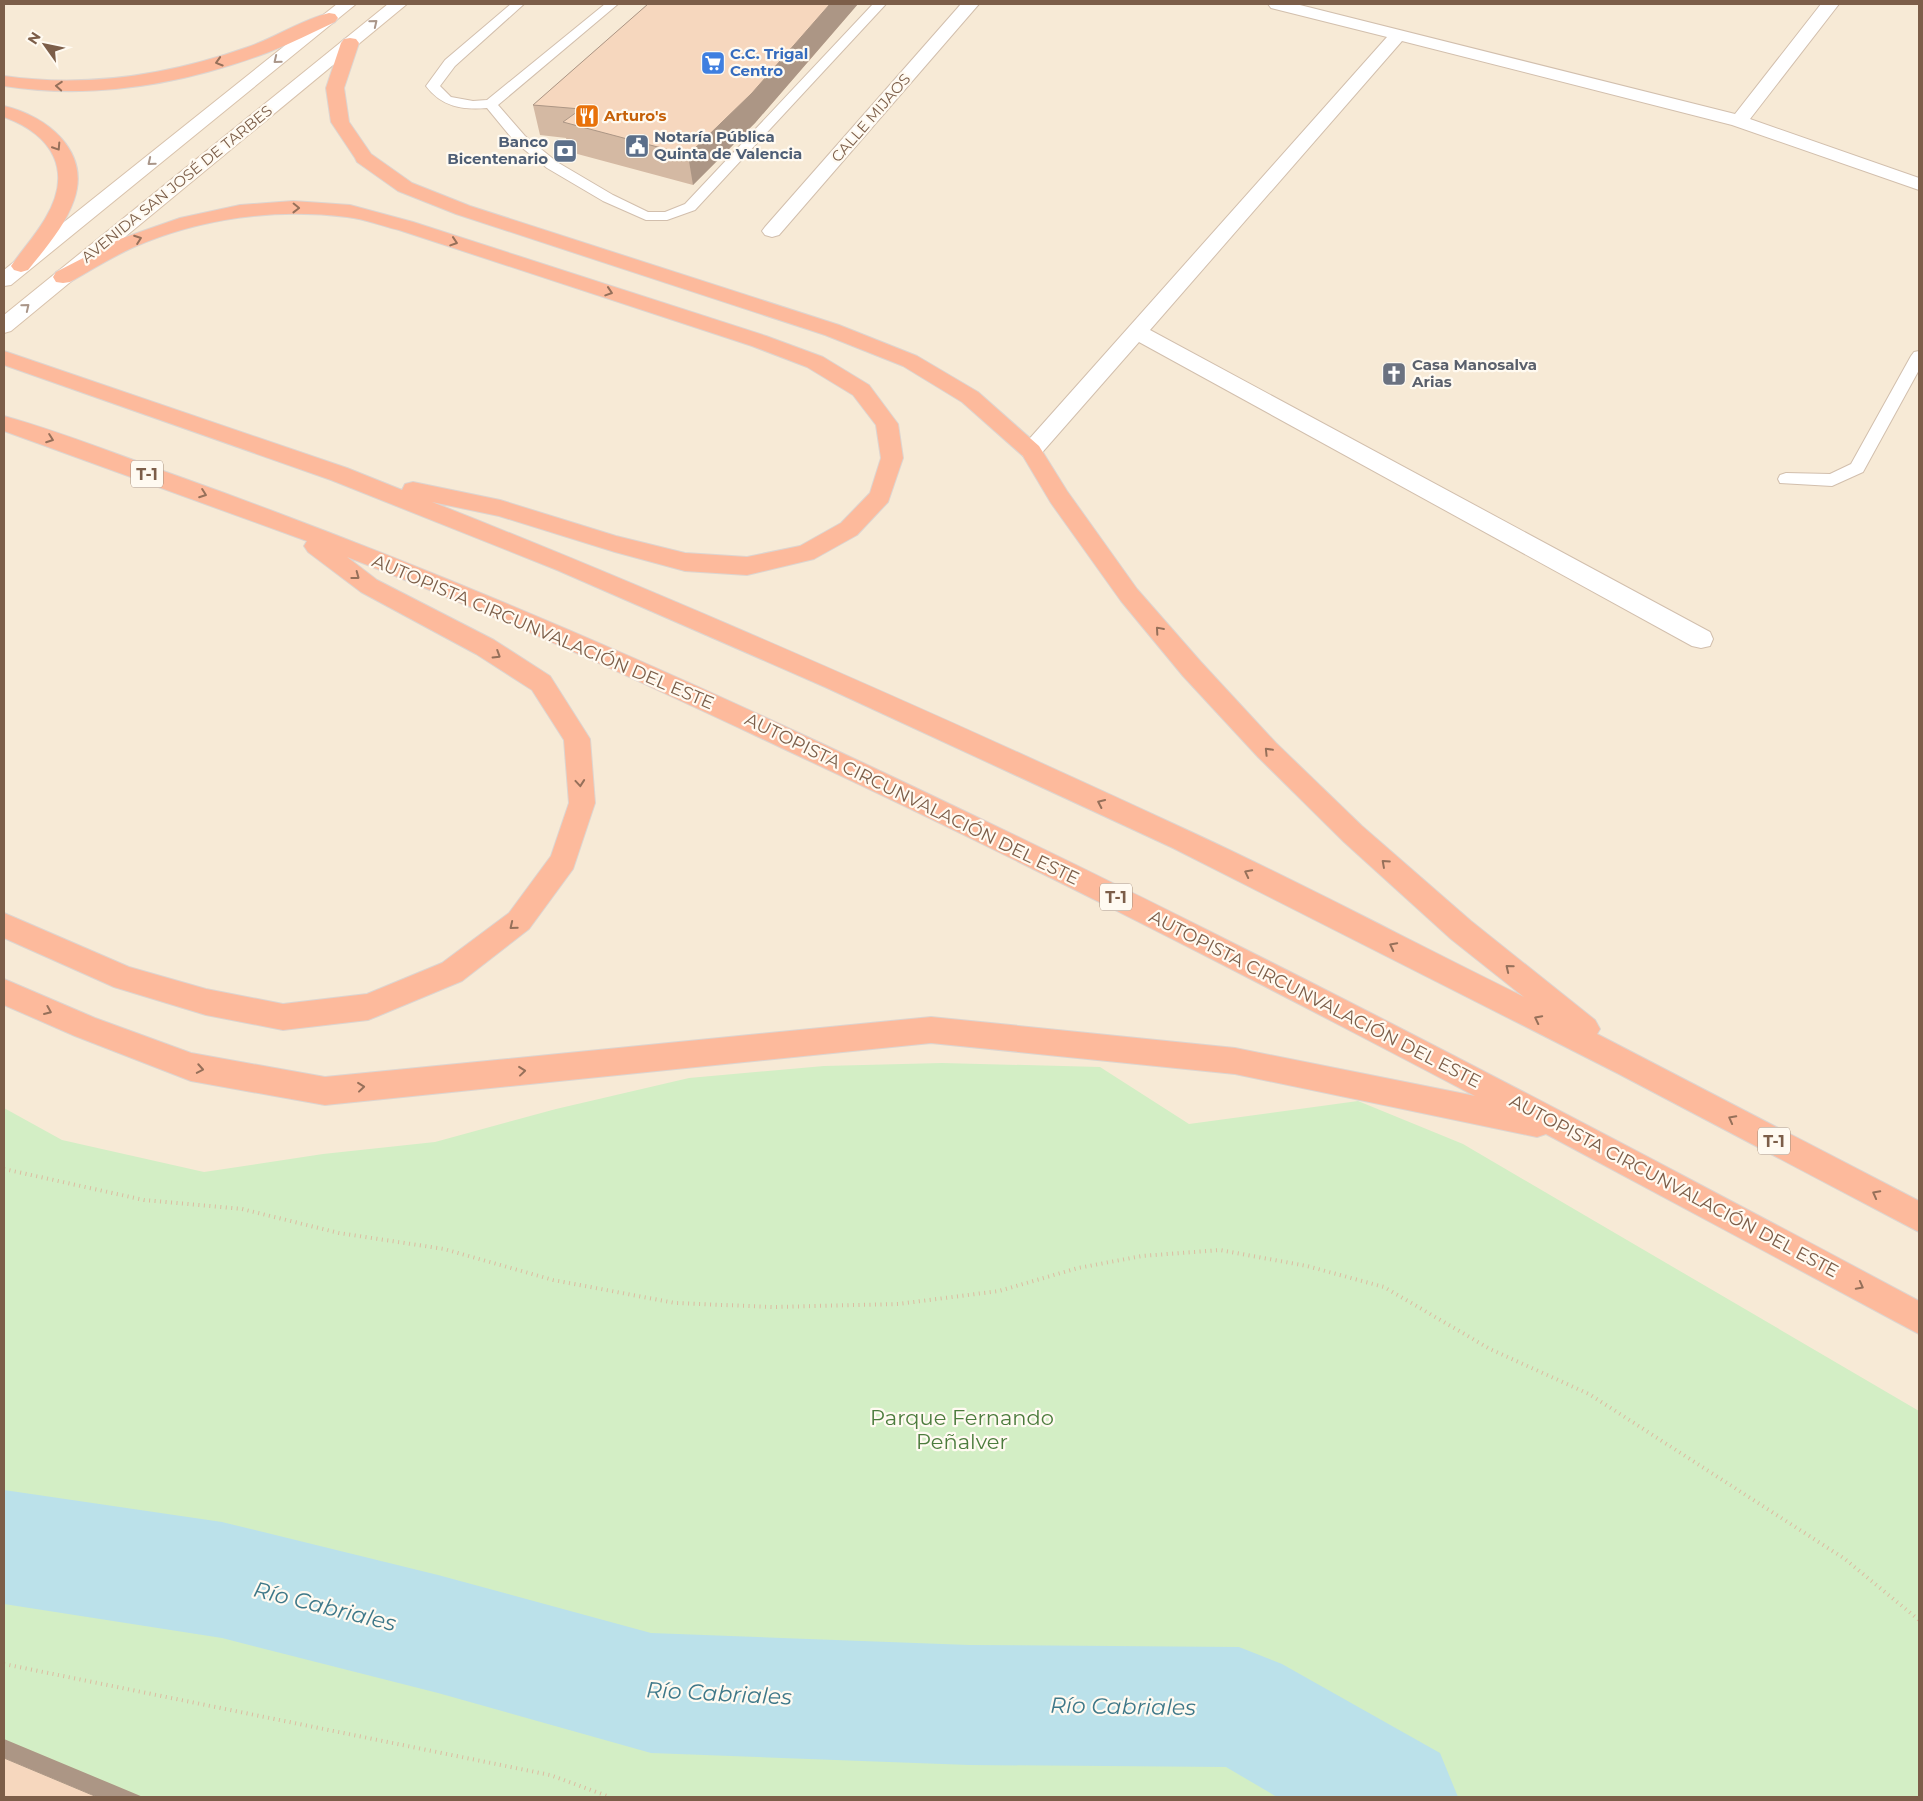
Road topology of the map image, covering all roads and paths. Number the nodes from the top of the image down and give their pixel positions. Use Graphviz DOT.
graph roads {
  1 [pos="347,4"];
  2 [pos="398,4"];
  3 [pos="518,4"];
  4 [pos="612,4"];
  5 [pos="880,4"];
  6 [pos="970,4"];
  7 [pos="1277,4"];
  8 [pos="1830,4"];
  9 [pos="329,18"];
  10 [pos="1398,35"];
  11 [pos="350,43"];
  12 [pos="4,81"];
  13 [pos="491,104"];
  14 [pos="4,110"];
  15 [pos="1739,121"];
  16 [pos="1919,184"];
  17 [pos="772,231"];
  18 [pos="11,274"];
  19 [pos="56,283"];
  20 [pos="4,326"];
  21 [pos="1136,331"];
  22 [pos="1919,356"];
  23 [pos="4,358"];
  24 [pos="4,422"];
  25 [pos="1031,451"];
  26 [pos="339,474"];
  27 [pos="1786,479"];
  28 [pos="289,525"];
  29 [pos="1701,639"];
  30 [pos="4,925"];
  31 [pos="4,992"];
  32 [pos="1629,1064"];
  33 [pos="1572,1130"];
  34 [pos="4,1169"];
  35 [pos="1919,1217"];
  36 [pos="1919,1318"];
  37 [pos="1919,1620"];
  38 [pos="4,1664"];
  39 [pos="610,1797"];
  1 -- 9 [label="street, AVENIDA SAN JOSÉ DE TARBES"];
  11 -- 2 [label="street, AVENIDA SAN JOSÉ DE TARBES, one-way"];
  3 -- 13 [label="lane"];
  4 -- 13 [label="lane"];
  5 -- 13 [label="lane"];
  6 -- 17 [label="street, CALLE MIJAOS"];
  7 -- 10 [label="street"];
  8 -- 15 [label="street"];
  9 -- 12 [label="highway, one-way"];
  9 -- 18 [label="street, AVENIDA SAN JOSÉ DE TARBES, one-way"];
  10 -- 15 [label="street"];
  10 -- 21 [label="street"];
  11 -- 19 [label="street, AVENIDA SAN JOSÉ DE TARBES"];
  11 -- 25 [label="highway"];
  14 -- 18 [label="highway, one-way"];
  15 -- 16 [label="street"];
  20 -- 19 [label="street, AVENIDA SAN JOSÉ DE TARBES, one-way"];
  19 -- 26 [label="highway, one-way"];
  21 -- 25 [label="street"];
  21 -- 29 [label="street"];
  22 -- 27 [label="lane"];
  23 -- 26 [label="highway, T-1"];
  24 -- 28 [label="highway, AUTOPISTA CIRCUNVALACIÓN DEL ESTE / T-1, one-way"];
  32 -- 25 [label="highway, one-way"];
  32 -- 26 [label="highway, T-1, one-way"];
  28 -- 30 [label="highway, one-way"];
  28 -- 33 [label="highway, AUTOPISTA CIRCUNVALACIÓN DEL ESTE / T-1"];
  31 -- 33 [label="highway, one-way"];
  35 -- 32 [label="highway, T-1, one-way"];
  33 -- 36 [label="highway, AUTOPISTA CIRCUNVALACIÓN DEL ESTE / T-1, one-way"];
  34 -- 37 [label="path"];
  38 -- 39 [label="path"];
}
